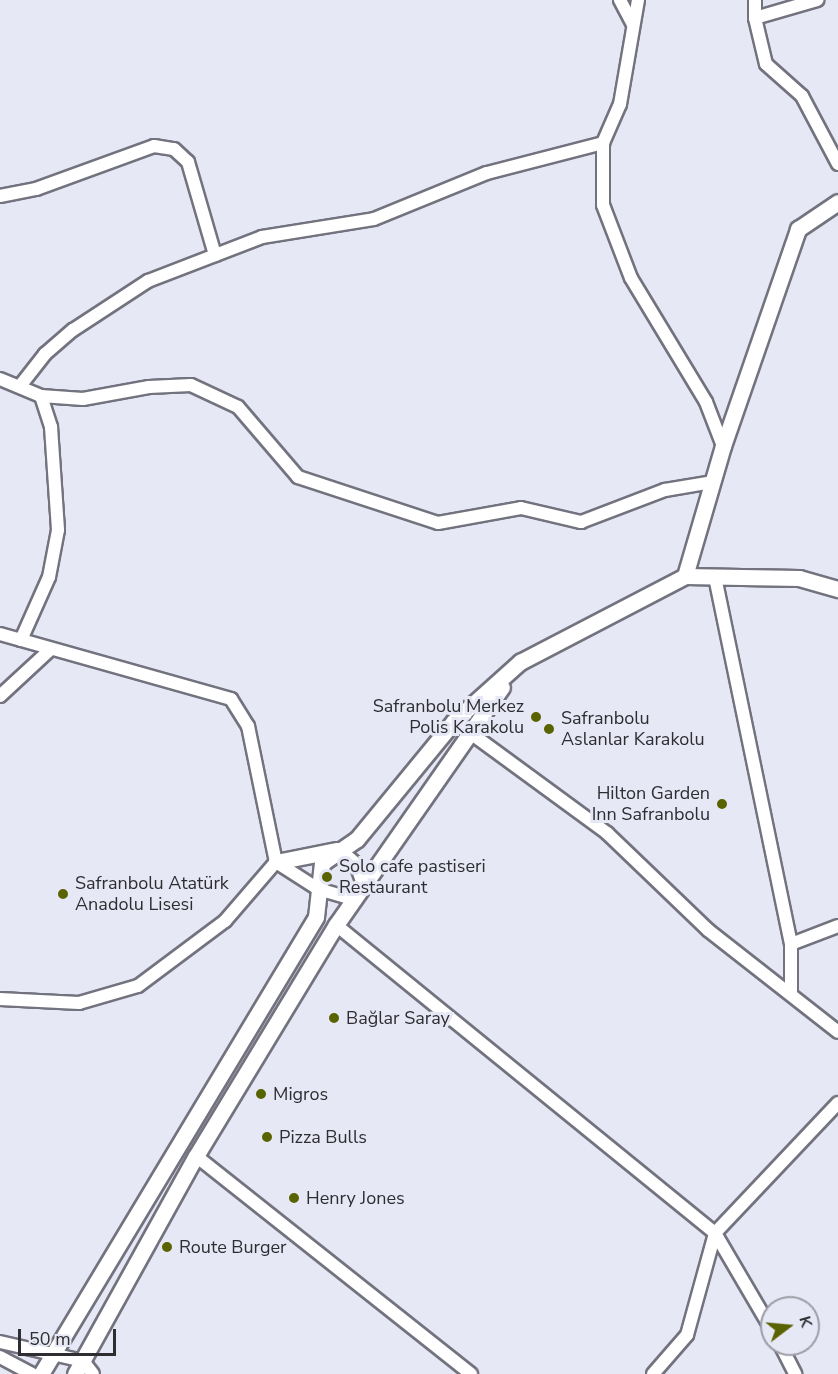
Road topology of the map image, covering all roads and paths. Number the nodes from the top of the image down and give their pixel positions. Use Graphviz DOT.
graph roads {
  1 [pos="620,0"];
  2 [pos="638,0"];
  3 [pos="756,0"];
  4 [pos="817,0"];
  5 [pos="754,18"];
  6 [pos="633,24"];
  7 [pos="603,143"];
  8 [pos="838,164"];
  9 [pos="0,196"];
  10 [pos="838,202"];
  11 [pos="215,255"];
  12 [pos="0,379"];
  13 [pos="20,386"];
  14 [pos="41,396"];
  15 [pos="723,446"];
  16 [pos="712,482"];
  17 [pos="685,576"];
  18 [pos="715,577"];
  19 [pos="838,589"];
  20 [pos="0,634"];
  21 [pos="21,640"];
  22 [pos="51,648"];
  23 [pos="520,662"];
  24 [pos="0,696"];
  25 [pos="454,721"];
  26 [pos="470,731"];
  27 [pos="339,849"];
  28 [pos="276,862"];
  29 [pos="363,884"];
  30 [pos="318,889"];
  31 [pos="352,899"];
  32 [pos="336,925"];
  33 [pos="838,926"];
  34 [pos="791,944"];
  35 [pos="791,994"];
  36 [pos="0,999"];
  37 [pos="838,1032"];
  38 [pos="838,1103"];
  39 [pos="196,1156"];
  40 [pos="715,1233"];
  41 [pos="760,1310"];
  42 [pos="0,1342"];
  43 [pos="52,1353"];
  44 [pos="786,1356"];
  45 [pos="0,1357"];
  46 [pos="79,1368"];
  47 [pos="33,1374"];
  48 [pos="41,1374"];
  49 [pos="93,1374"];
  50 [pos="471,1374"];
  51 [pos="653,1374"];
  52 [pos="795,1374"];
  1 -- 6 [label="street"];
  2 -- 6 [label="street"];
  3 -- 5 [label="street"];
  4 -- 5 [label="street"];
  5 -- 8 [label="street"];
  6 -- 7 [label="street"];
  7 -- 11 [label="street"];
  7 -- 15 [label="street"];
  9 -- 11 [label="street"];
  10 -- 15 [label="street"];
  11 -- 13 [label="street"];
  12 -- 13 [label="street"];
  13 -- 14 [label="street"];
  14 -- 16 [label="street"];
  14 -- 21 [label="street"];
  15 -- 16 [label="street"];
  16 -- 17 [label="street"];
  17 -- 18 [label="street"];
  17 -- 23 [label="street"];
  18 -- 19 [label="street"];
  18 -- 34 [label="street"];
  20 -- 21 [label="street"];
  21 -- 22 [label="street"];
  22 -- 24 [label="street"];
  22 -- 28 [label="street"];
  23 -- 25 [label="street"];
  23 -- 26 [label="street"];
  25 -- 26 [label="street"];
  25 -- 27 [label="street"];
  26 -- 29 [label="street"];
  26 -- 35 [label="street"];
  27 -- 28 [label="street"];
  27 -- 29 [label="street"];
  27 -- 30 [label="street"];
  28 -- 30 [label="street"];
  28 -- 36 [label="street"];
  29 -- 31 [label="street"];
  30 -- 31 [label="street"];
  30 -- 43 [label="street"];
  31 -- 32 [label="street"];
  32 -- 39 [label="street"];
  32 -- 40 [label="street"];
  33 -- 34 [label="street"];
  34 -- 35 [label="street"];
  35 -- 37 [label="street"];
  38 -- 40 [label="street"];
  39 -- 46 [label="street"];
  39 -- 50 [label="street"];
  40 -- 41 [label="street"];
  40 -- 51 [label="street"];
  42 -- 43 [label="street"];
  43 -- 46 [label="street"];
  43 -- 48 [label="street"];
  44 -- 52 [label="street"];
  45 -- 47 [label="street"];
  46 -- 49 [label="street"];
}
